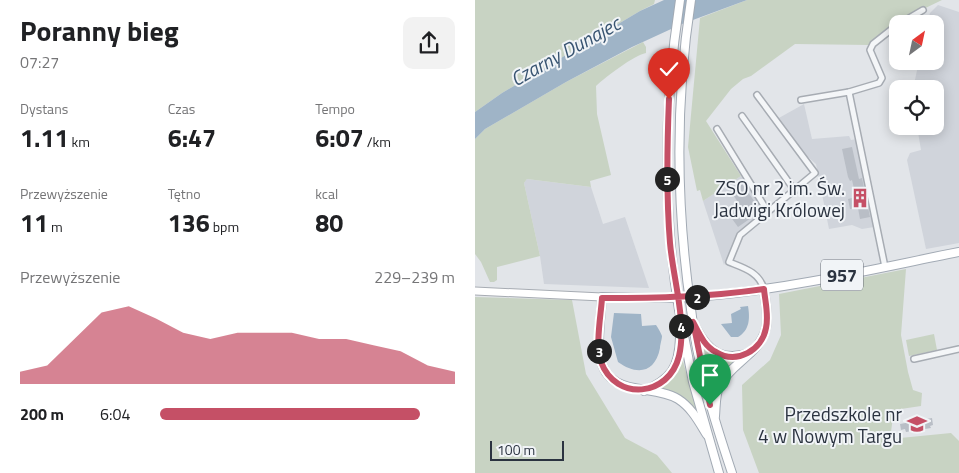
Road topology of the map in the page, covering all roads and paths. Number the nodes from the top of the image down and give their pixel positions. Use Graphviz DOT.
graph roads {
  1 [pos="680,0"];
  2 [pos="691,0"];
  3 [pos="923,10"];
  4 [pos="914,15"];
  5 [pos="889,31"];
  6 [pos="849,92"];
  7 [pos="757,95"];
  8 [pos="801,100"];
  9 [pos="742,116"];
  10 [pos="717,128"];
  11 [pos="795,191"];
  12 [pos="768,212"];
  13 [pos="959,252"];
  14 [pos="885,268"];
  15 [pos="764,289"];
  16 [pos="475,291"];
  17 [pos="602,298"];
  18 [pos="693,322"];
  19 [pos="681,326"];
  20 [pos="959,349"];
  21 [pos="750,353"];
  22 [pos="914,359"];
  23 [pos="644,391"];
  24 [pos="714,420"];
  25 [pos="707,435"];
  26 [pos="719,473"];
  27 [pos="732,473"];
  1 -- 19 [label="main road, bridge"];
  2 -- 18 [label="main road, bridge"];
  3 -- 4 [label="street"];
  5 -- 6 [label="street"];
  6 -- 8 [label="street"];
  6 -- 14 [label="street"];
  7 -- 11 [label="street"];
  9 -- 11 [label="street"];
  10 -- 12 [label="street"];
  11 -- 12 [label="street"];
  12 -- 15 [label="street"];
  13 -- 14 [label="main road, 957"];
  14 -- 15 [label="main road, 957"];
  15 -- 17 [label="main road, 957"];
  15 -- 21 [label="main road"];
  16 -- 17 [label="main road, 957"];
  17 -- 23 [label="main road"];
  18 -- 21 [label="main road"];
  18 -- 24 [label="main road"];
  19 -- 23 [label="main road"];
  19 -- 25 [label="main road"];
  20 -- 22 [label="street"];
  21 -- 24 [label="main road"];
  23 -- 25 [label="main road"];
  24 -- 27 [label="main road"];
  25 -- 26 [label="main road"];
}
